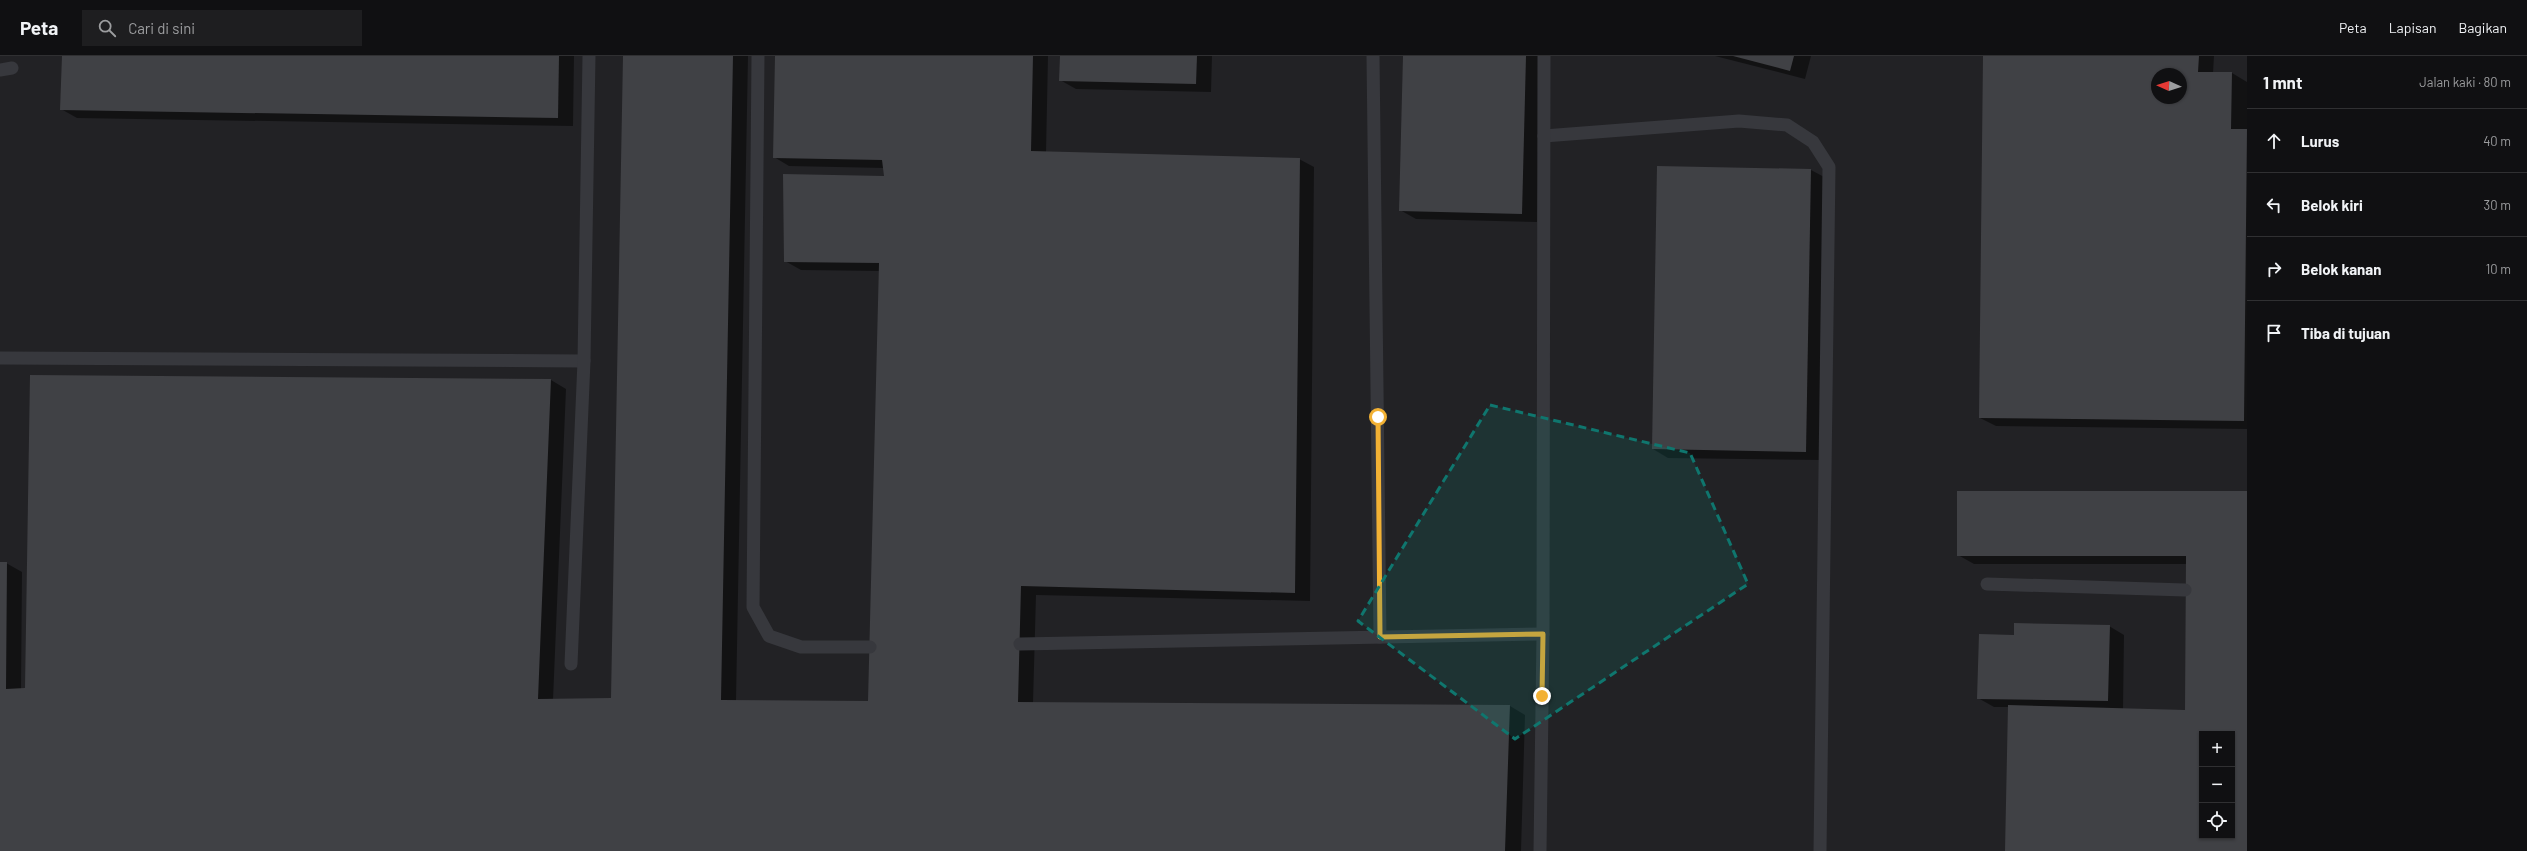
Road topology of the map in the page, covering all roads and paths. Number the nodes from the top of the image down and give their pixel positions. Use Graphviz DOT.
graph roads {
  1 [pos="589,56"];
  2 [pos="758,56"];
  3 [pos="1373,56"];
  4 [pos="1544,56"];
  5 [pos="1544,136"];
  6 [pos="0,358"];
  7 [pos="584,360"];
  8 [pos="1987,584"];
  9 [pos="2186,590"];
  10 [pos="1543,634"];
  11 [pos="1380,637"];
  12 [pos="1020,644"];
  13 [pos="870,647"];
  14 [pos="571,664"];
  15 [pos="1540,851"];
  16 [pos="1820,851"];
  1 -- 7 [label="lane"];
  2 -- 13 [label="lane"];
  3 -- 11 [label="lane"];
  4 -- 5 [label="lane"];
  5 -- 10 [label="lane"];
  5 -- 16 [label="lane"];
  6 -- 7 [label="lane"];
  7 -- 14 [label="lane"];
  8 -- 9 [label="lane"];
  10 -- 11 [label="lane"];
  10 -- 15 [label="lane"];
  11 -- 12 [label="lane"];
}
